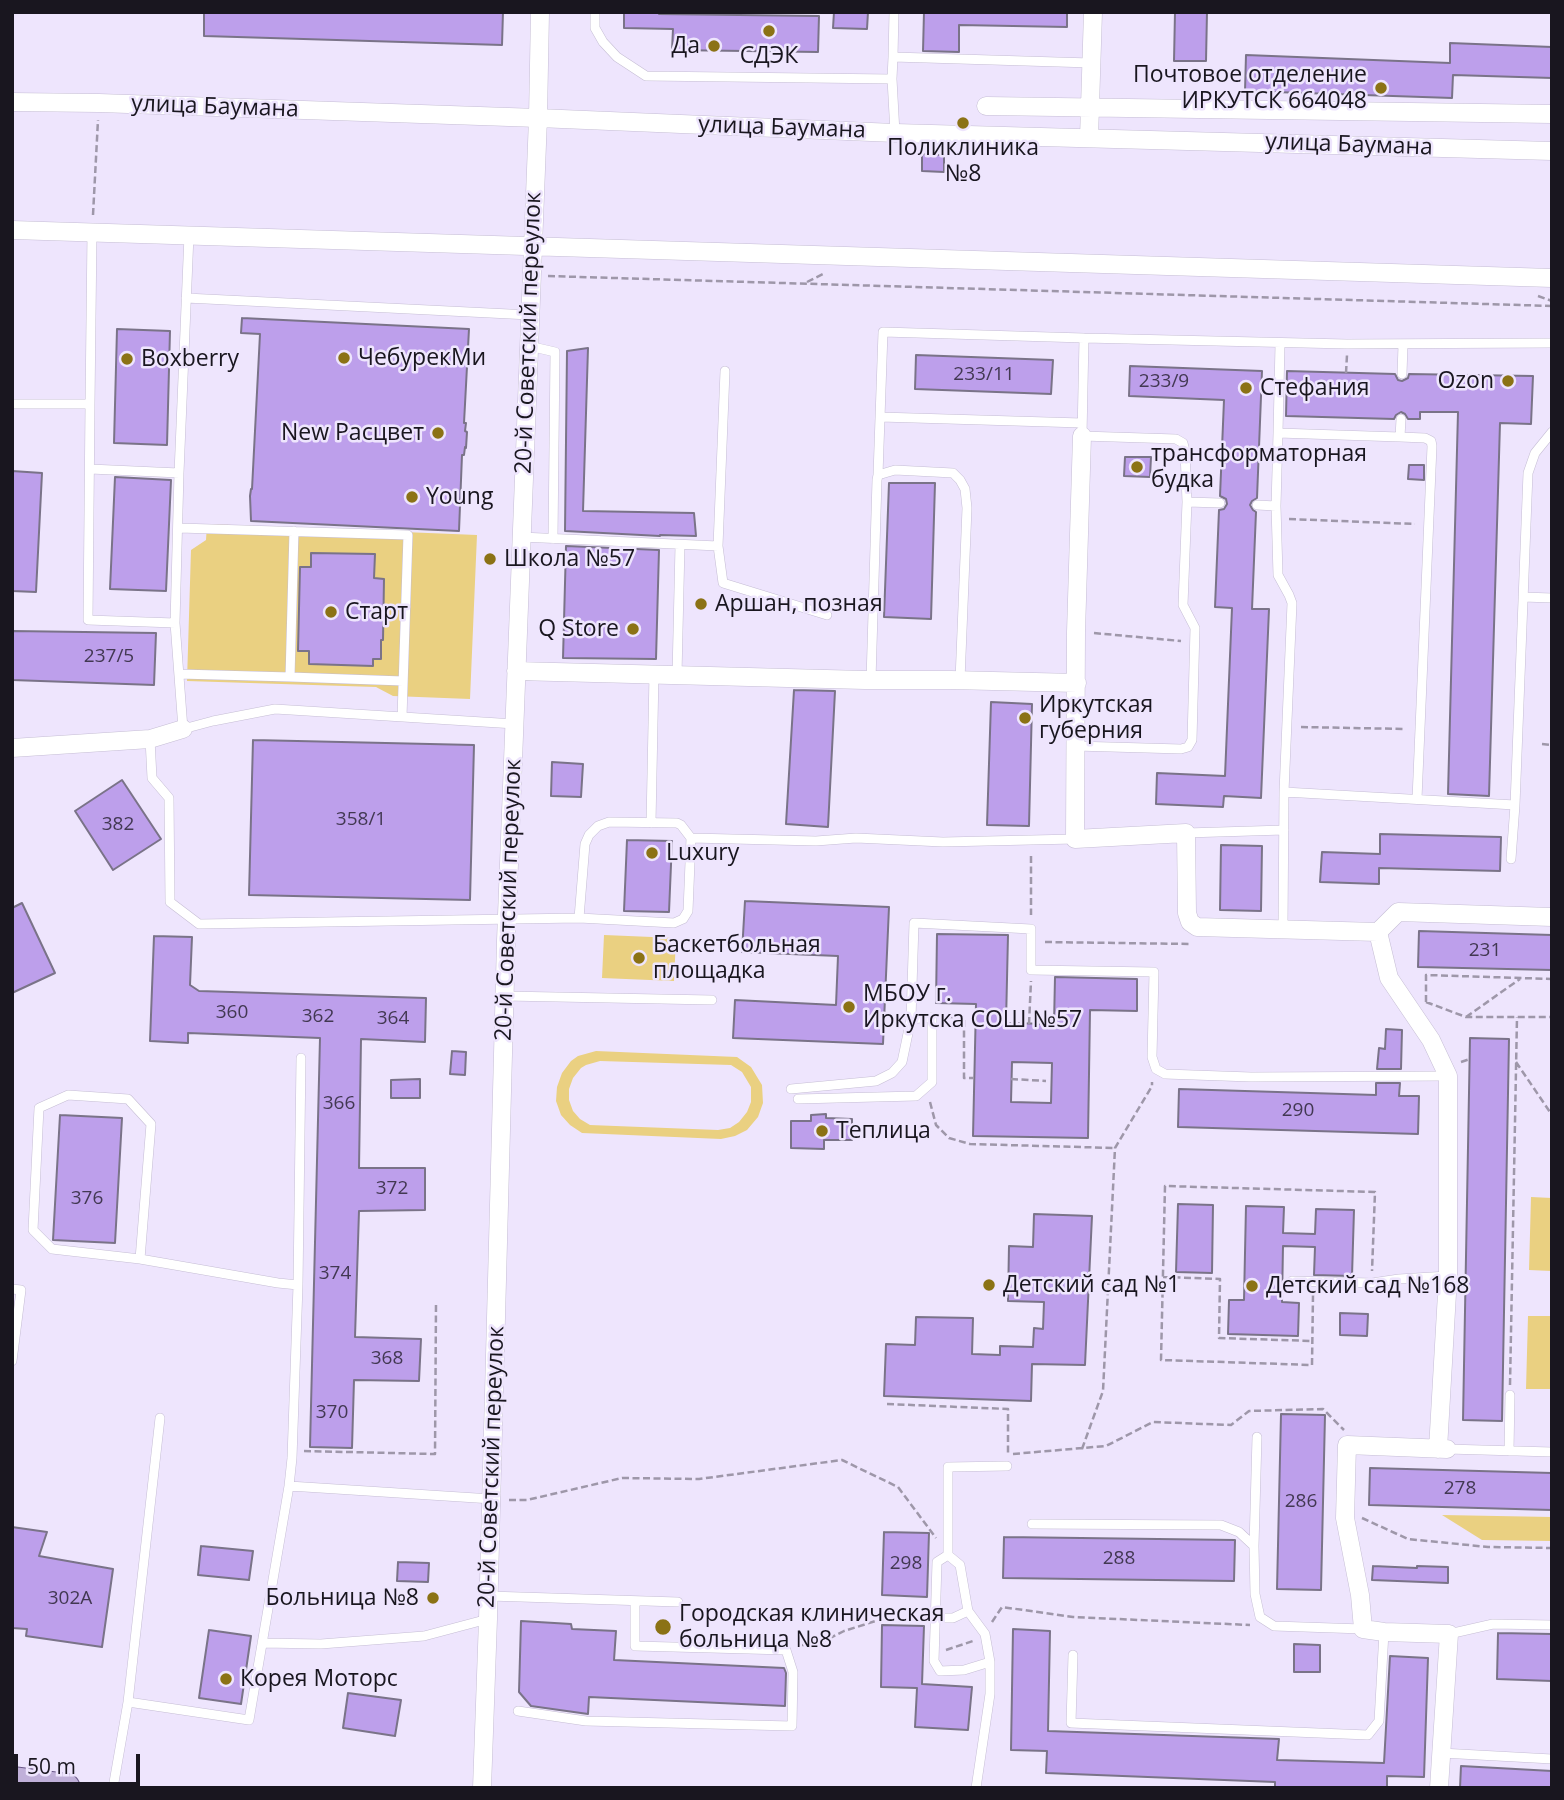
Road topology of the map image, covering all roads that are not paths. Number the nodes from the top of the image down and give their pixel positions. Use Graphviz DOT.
graph roads {
  1 [pos="540,12"];
  2 [pos="595,12"];
  3 [pos="894,12"];
  4 [pos="1093,12"];
  5 [pos="893,57"];
  6 [pos="1091,63"];
  7 [pos="892,79"];
  8 [pos="12,102"];
  9 [pos="986,106"];
  10 [pos="1090,108"];
  11 [pos="1552,114"];
  12 [pos="538,118"];
  13 [pos="895,133"];
  14 [pos="1089,138"];
  15 [pos="1552,151"];
  16 [pos="12,230"];
  17 [pos="92,232"];
  18 [pos="188,235"];
  19 [pos="533,246"];
  20 [pos="1552,278"];
  21 [pos="186,298"];
  22 [pos="530,315"];
  23 [pos="1084,338"];
  24 [pos="1552,343"];
  25 [pos="1280,344"];
  26 [pos="1403,345"];
  27 [pos="529,346"];
  28 [pos="725,371"];
  29 [pos="1402,374"];
  30 [pos="12,404"];
  31 [pos="90,404"];
  32 [pos="880,417"];
  33 [pos="1401,419"];
  34 [pos="1082,429"];
  35 [pos="1552,432"];
  36 [pos="1278,433"];
  37 [pos="1400,437"];
  38 [pos="90,469"];
  39 [pos="179,473"];
  40 [pos="878,475"];
  41 [pos="1187,502"];
  42 [pos="1220,503"];
  43 [pos="1256,505"];
  44 [pos="1276,506"];
  45 [pos="178,528"];
  46 [pos="295,531"];
  47 [pos="521,537"];
  48 [pos="553,538"];
  49 [pos="680,545"];
  50 [pos="718,546"];
  51 [pos="1523,597"];
  52 [pos="1552,598"];
  53 [pos="827,615"];
  54 [pos="175,623"];
  55 [pos="516,671"];
  56 [pos="180,674"];
  57 [pos="654,674"];
  58 [pos="677,675"];
  59 [pos="290,677"];
  60 [pos="871,680"];
  61 [pos="960,680"];
  62 [pos="403,681"];
  63 [pos="1077,682"];
  64 [pos="402,717"];
  65 [pos="515,723"];
  66 [pos="183,729"];
  67 [pos="150,739"];
  68 [pos="1075,746"];
  69 [pos="12,748"];
  70 [pos="1284,792"];
  71 [pos="1417,799"];
  72 [pos="1515,805"];
  73 [pos="651,823"];
  74 [pos="1284,830"];
  75 [pos="1186,833"];
  76 [pos="691,838"];
  77 [pos="1075,839"];
  78 [pos="1511,859"];
  79 [pos="1552,917"];
  80 [pos="579,918"];
  81 [pos="507,920"];
  82 [pos="1283,929"];
  83 [pos="1378,932"];
  84 [pos="505,996"];
  85 [pos="712,1000"];
  86 [pos="911,1019"];
  87 [pos="301,1058"];
  88 [pos="1448,1076"];
  89 [pos="791,1089"];
  90 [pos="798,1100"];
  91 [pos="140,1259"];
  92 [pos="1448,1276"];
  93 [pos="1292,1281"];
  94 [pos="298,1285"];
  95 [pos="12,1289"];
  96 [pos="12,1361"];
  97 [pos="1510,1395"];
  98 [pos="160,1418"];
  99 [pos="1257,1437"];
  100 [pos="1443,1449"];
  101 [pos="1509,1451"];
  102 [pos="1552,1452"];
  103 [pos="1007,1466"];
  104 [pos="289,1486"];
  105 [pos="492,1499"];
  106 [pos="1032,1524"];
  107 [pos="1254,1546"];
  108 [pos="948,1555"];
  109 [pos="489,1596"];
  110 [pos="635,1602"];
  111 [pos="678,1602"];
  112 [pos="968,1611"];
  113 [pos="936,1618"];
  114 [pos="488,1619"];
  115 [pos="1552,1625"];
  116 [pos="1363,1629"];
  117 [pos="1384,1632"];
  118 [pos="1449,1634"];
  119 [pos="262,1643"];
  120 [pos="1073,1655"];
  121 [pos="990,1662"];
  122 [pos="128,1702"];
  123 [pos="518,1711"];
  124 [pos="1441,1753"];
  125 [pos="1552,1759"];
  126 [pos="12,1781"];
  127 [pos="66,1788"];
  128 [pos="113,1788"];
  129 [pos="482,1788"];
  130 [pos="976,1788"];
  131 [pos="1439,1788"];
  1 -- 12 [label="street, 20-й Советский переулок"];
  2 -- 7 [label="lane"];
  3 -- 5 [label="lane"];
  4 -- 6 [label="street"];
  5 -- 6 [label="lane"];
  5 -- 7 [label="lane"];
  6 -- 10 [label="street"];
  7 -- 13 [label="lane"];
  8 -- 12 [label="street, улица Баумана"];
  9 -- 10 [label="street"];
  10 -- 11 [label="street"];
  10 -- 14 [label="street"];
  12 -- 13 [label="street, улица Баумана"];
  12 -- 19 [label="street, 20-й Советский переулок"];
  13 -- 14 [label="street, улица Баумана"];
  14 -- 15 [label="street, улица Баумана"];
  16 -- 17 [label="street"];
  17 -- 18 [label="street"];
  17 -- 31 [label="lane"];
  18 -- 19 [label="street"];
  18 -- 21 [label="lane"];
  19 -- 20 [label="street"];
  19 -- 22 [label="street, 20-й Советский переулок"];
  21 -- 22 [label="lane"];
  21 -- 39 [label="lane"];
  22 -- 27 [label="street, 20-й Советский переулок"];
  23 -- 25 [label="lane"];
  23 -- 32 [label="lane"];
  23 -- 34 [label="lane"];
  24 -- 26 [label="lane"];
  25 -- 26 [label="lane"];
  25 -- 36 [label="lane"];
  26 -- 29 [label="lane"];
  27 -- 47 [label="street, 20-й Советский переулок"];
  27 -- 48 [label="lane"];
  28 -- 50 [label="lane"];
  30 -- 31 [label="lane"];
  31 -- 38 [label="lane"];
  32 -- 34 [label="lane"];
  32 -- 40 [label="lane"];
  33 -- 37 [label="lane"];
  34 -- 41 [label="lane"];
  34 -- 63 [label="street"];
  35 -- 51 [label="lane"];
  36 -- 37 [label="lane"];
  36 -- 44 [label="lane"];
  37 -- 71 [label="lane"];
  38 -- 39 [label="lane"];
  38 -- 54 [label="lane"];
  39 -- 45 [label="lane"];
  40 -- 60 [label="lane"];
  40 -- 61 [label="lane"];
  41 -- 42 [label="lane"];
  41 -- 68 [label="lane"];
  43 -- 44 [label="lane"];
  44 -- 70 [label="lane"];
  45 -- 46 [label="lane"];
  45 -- 54 [label="lane"];
  46 -- 59 [label="lane"];
  46 -- 62 [label="lane"];
  47 -- 48 [label="lane"];
  47 -- 55 [label="street, 20-й Советский переулок"];
  48 -- 49 [label="lane"];
  49 -- 50 [label="lane"];
  49 -- 58 [label="lane"];
  50 -- 53 [label="lane"];
  51 -- 52 [label="lane"];
  51 -- 72 [label="lane"];
  54 -- 56 [label="lane"];
  55 -- 57 [label="street"];
  55 -- 65 [label="street, 20-й Советский переулок"];
  56 -- 59 [label="lane"];
  56 -- 66 [label="lane"];
  57 -- 58 [label="street"];
  57 -- 73 [label="lane"];
  58 -- 60 [label="street"];
  59 -- 62 [label="lane"];
  60 -- 61 [label="street"];
  61 -- 63 [label="street"];
  62 -- 64 [label="lane"];
  63 -- 68 [label="street"];
  64 -- 65 [label="lane"];
  64 -- 66 [label="lane"];
  65 -- 81 [label="street, 20-й Советский переулок"];
  66 -- 67 [label="street"];
  67 -- 69 [label="street"];
  67 -- 81 [label="lane"];
  68 -- 77 [label="street"];
  70 -- 71 [label="lane"];
  70 -- 74 [label="lane"];
  71 -- 72 [label="lane"];
  72 -- 78 [label="lane"];
  73 -- 76 [label="lane"];
  73 -- 80 [label="lane"];
  74 -- 75 [label="lane"];
  74 -- 82 [label="lane"];
  75 -- 77 [label="street"];
  75 -- 82 [label="street"];
  76 -- 77 [label="lane"];
  76 -- 80 [label="lane"];
  79 -- 83 [label="street"];
  80 -- 81 [label="lane"];
  81 -- 84 [label="street, 20-й Советский переулок"];
  82 -- 83 [label="street"];
  83 -- 88 [label="street"];
  84 -- 85 [label="lane"];
  84 -- 105 [label="street, 20-й Советский переулок"];
  86 -- 88 [label="lane"];
  86 -- 89 [label="lane"];
  86 -- 90 [label="lane"];
  87 -- 94 [label="lane"];
  88 -- 92 [label="street"];
  91 -- 91 [label="lane"];
  91 -- 94 [label="lane"];
  92 -- 93 [label="lane"];
  92 -- 100 [label="street"];
  94 -- 104 [label="lane"];
  95 -- 96 [label="lane"];
  97 -- 101 [label="lane"];
  98 -- 122 [label="lane"];
  99 -- 107 [label="lane"];
  100 -- 101 [label="lane"];
  100 -- 116 [label="street"];
  101 -- 102 [label="lane"];
  103 -- 108 [label="lane"];
  104 -- 105 [label="lane"];
  104 -- 119 [label="lane"];
  105 -- 109 [label="street, 20-й Советский переулок"];
  106 -- 107 [label="lane"];
  107 -- 116 [label="lane"];
  108 -- 112 [label="lane"];
  108 -- 113 [label="lane"];
  109 -- 110 [label="lane"];
  109 -- 114 [label="street, 20-й Советский переулок"];
  110 -- 111 [label="lane"];
  110 -- 123 [label="lane"];
  112 -- 113 [label="lane"];
  112 -- 121 [label="lane"];
  113 -- 121 [label="lane"];
  114 -- 119 [label="lane"];
  114 -- 129 [label="street, 20-й Советский переулок"];
  115 -- 118 [label="lane"];
  116 -- 117 [label="street"];
  117 -- 118 [label="street"];
  117 -- 120 [label="lane"];
  118 -- 124 [label="street"];
  119 -- 122 [label="lane"];
  121 -- 130 [label="lane"];
  122 -- 128 [label="lane"];
  124 -- 125 [label="lane"];
  124 -- 131 [label="street"];
  126 -- 127 [label="main road"];
}
